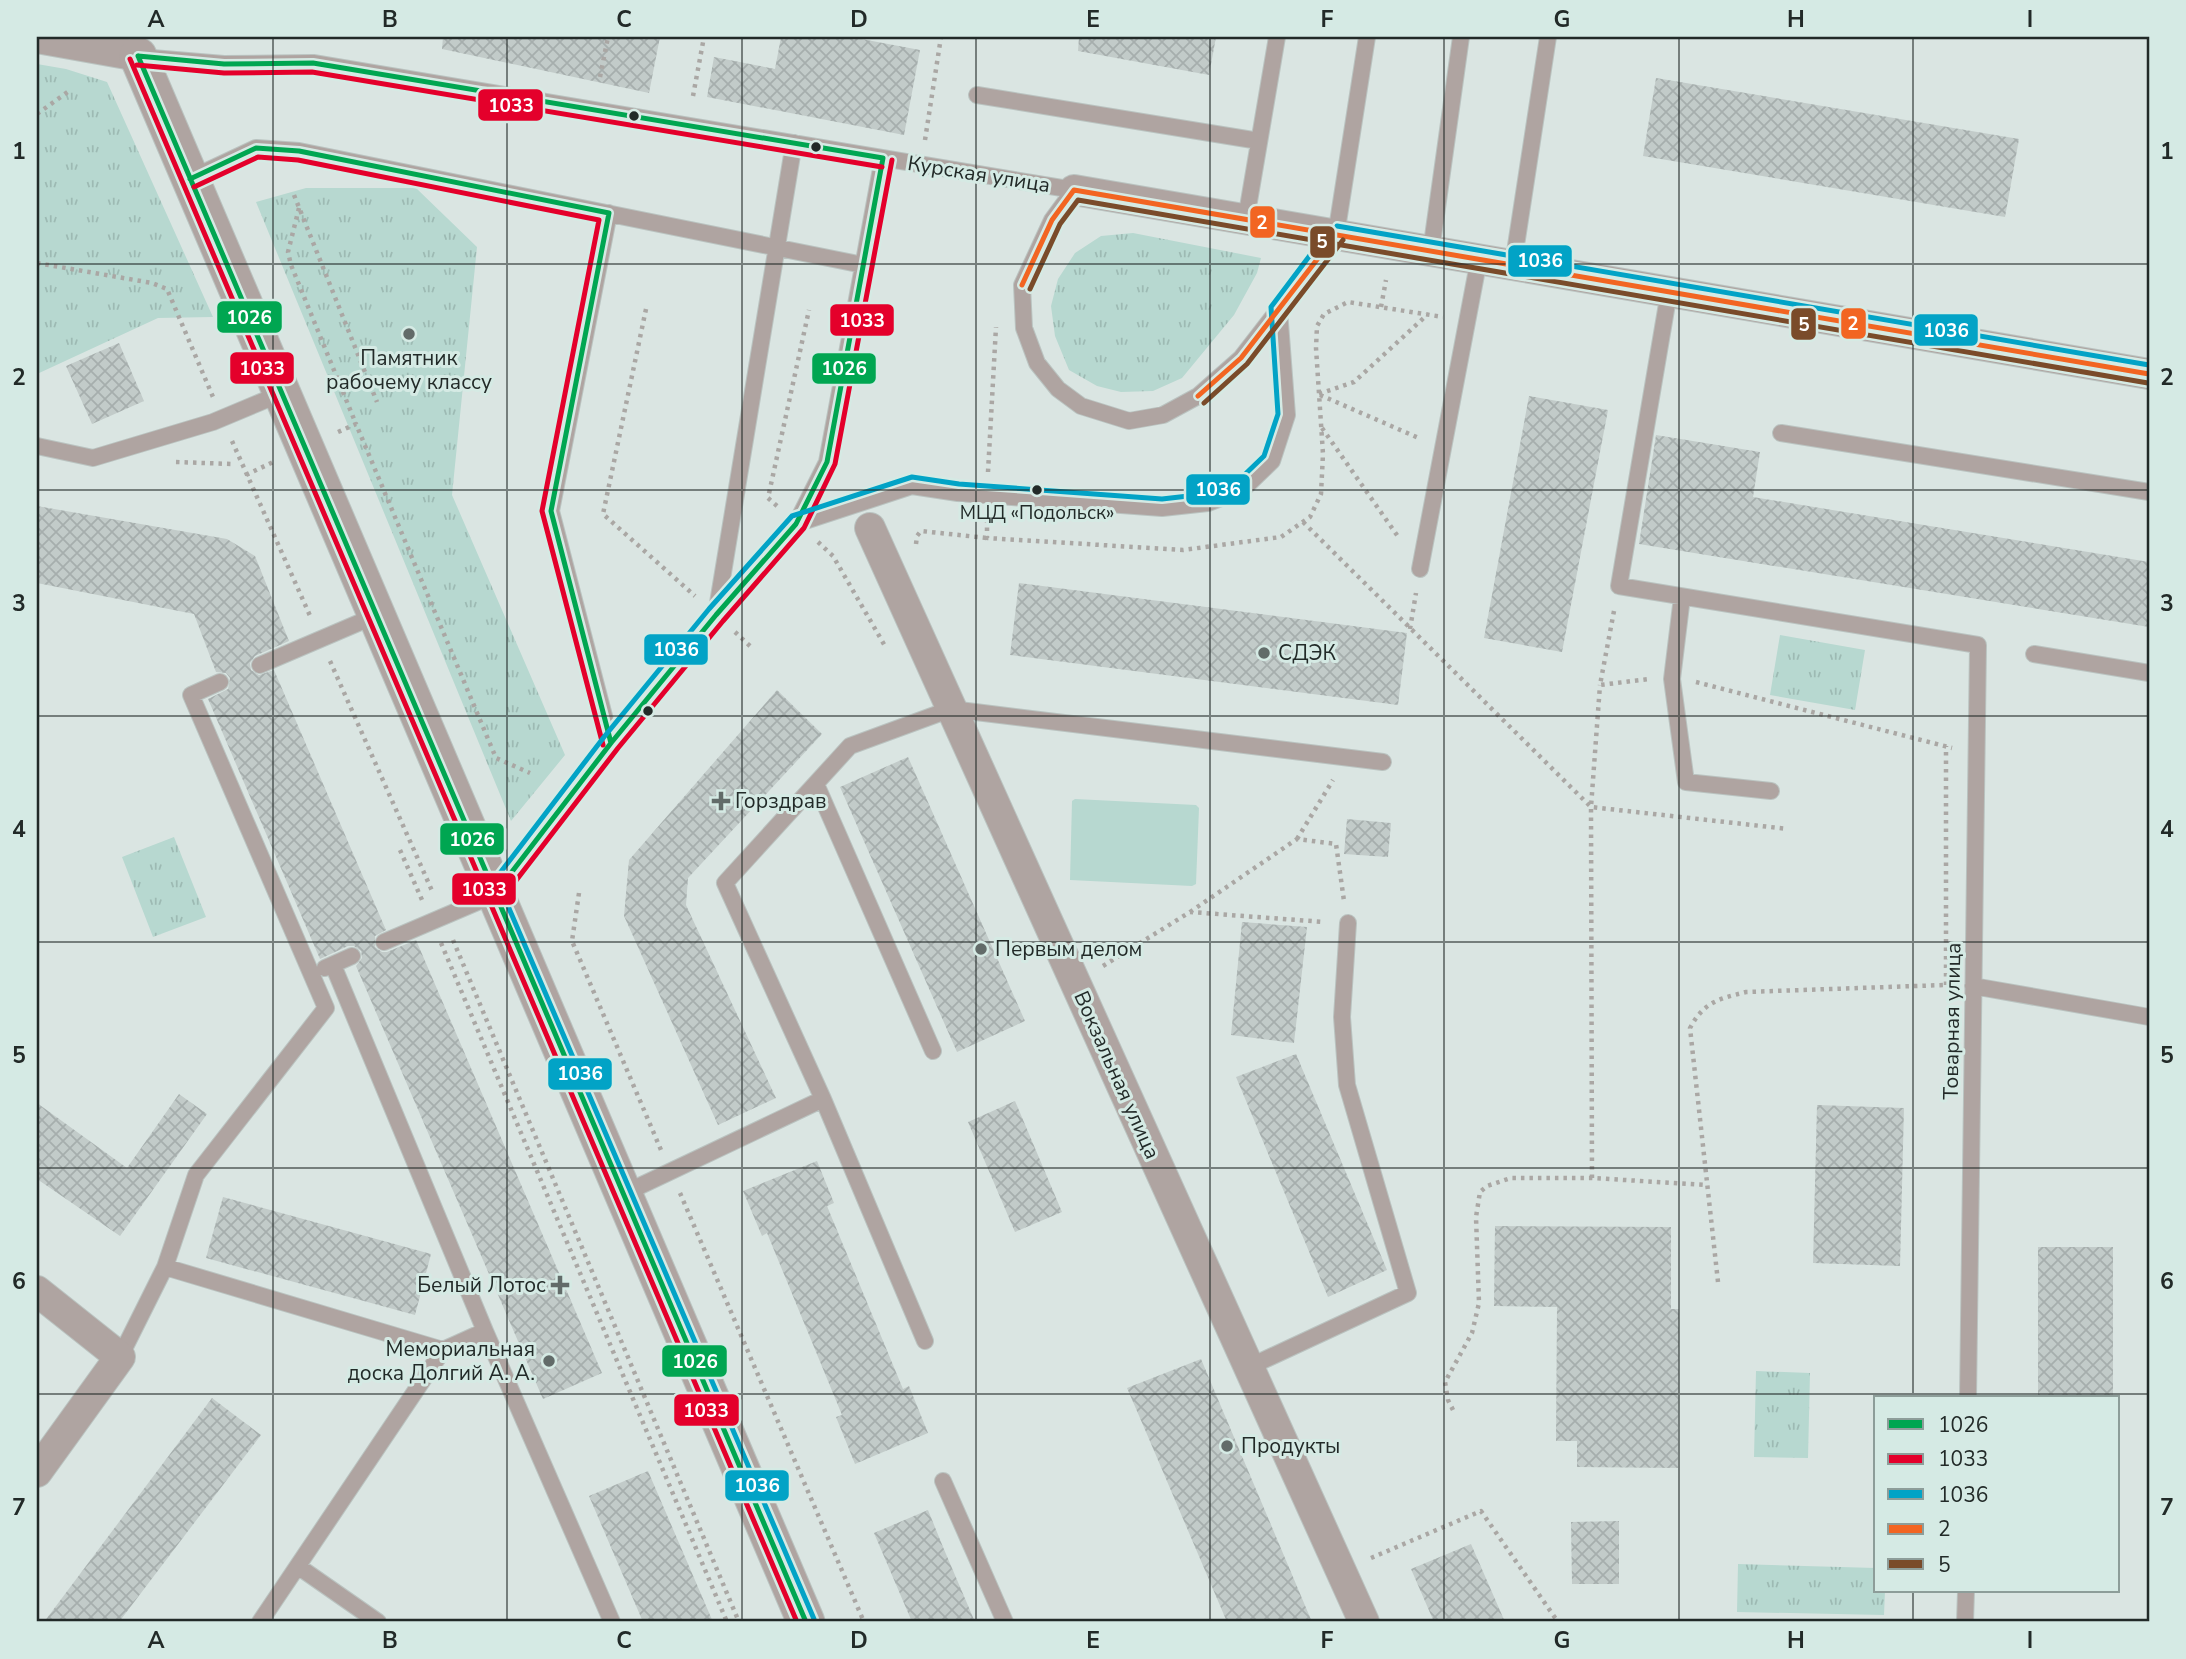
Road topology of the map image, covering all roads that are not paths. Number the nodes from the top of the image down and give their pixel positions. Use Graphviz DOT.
graph roads {
  1 [pos="1277,37"];
  2 [pos="1367,37"];
  3 [pos="1461,37"];
  4 [pos="1548,37"];
  5 [pos="37,38"];
  6 [pos="138,56"];
  7 [pos="977,95"];
  8 [pos="1259,141"];
  9 [pos="794,143"];
  10 [pos="883,158"];
  11 [pos="190,179"];
  12 [pos="1074,190"];
  13 [pos="609,214"];
  14 [pos="1246,219"];
  15 [pos="1336,235"];
  16 [pos="777,247"];
  17 [pos="1431,251"];
  18 [pos="1479,259"];
  19 [pos="863,265"];
  20 [pos="1513,265"];
  21 [pos="1669,292"];
  22 [pos="1279,310"];
  23 [pos="2149,374"];
  24 [pos="280,394"];
  25 [pos="1781,433"];
  26 [pos="37,446"];
  27 [pos="2149,492"];
  28 [pos="796,524"];
  29 [pos="870,528"];
  30 [pos="1420,569"];
  31 [pos="1682,597"];
  32 [pos="377,615"];
  33 [pos="716,615"];
  34 [pos="2034,654"];
  35 [pos="260,665"];
  36 [pos="2149,673"];
  37 [pos="220,682"];
  38 [pos="951,709"];
  39 [pos="611,743"];
  40 [pos="1383,762"];
  41 [pos="816,784"];
  42 [pos="1771,791"];
  43 [pos="494,895"];
  44 [pos="1348,923"];
  45 [pos="384,942"];
  46 [pos="352,956"];
  47 [pos="333,965"];
  48 [pos="311,974"];
  49 [pos="1973,986"];
  50 [pos="347,998"];
  51 [pos="326,1008"];
  52 [pos="2149,1017"];
  53 [pos="933,1051"];
  54 [pos="823,1099"];
  55 [pos="623,1194"];
  56 [pos="165,1267"];
  57 [pos="37,1291"];
  58 [pos="485,1331"];
  59 [pos="925,1341"];
  60 [pos="443,1350"];
  61 [pos="120,1357"];
  62 [pos="1249,1367"];
  63 [pos="1968,1396"];
  64 [pos="37,1472"];
  65 [pos="943,1481"];
  66 [pos="299,1567"];
  67 [pos="1966,1592"];
  68 [pos="260,1622"];
  69 [pos="378,1622"];
  70 [pos="612,1622"];
  71 [pos="806,1622"];
  72 [pos="1005,1622"];
  73 [pos="1364,1622"];
  74 [pos="1965,1622"];
  1 -- 8 [label="lane"];
  2 -- 15 [label="lane"];
  3 -- 17 [label="lane"];
  4 -- 20 [label="lane"];
  5 -- 6 [label="street"];
  6 -- 9 [label="lane, Курская улица"];
  6 -- 11 [label="street"];
  7 -- 8 [label="lane"];
  8 -- 14 [label="lane"];
  9 -- 10 [label="lane, Курская улица"];
  9 -- 16 [label="lane"];
  10 -- 12 [label="lane, Курская улица"];
  10 -- 19 [label="lane"];
  11 -- 13 [label="lane"];
  11 -- 24 [label="street"];
  12 -- 14 [label="street, Курская улица"];
  12 -- 22 [label="lane"];
  13 -- 16 [label="lane"];
  13 -- 39 [label="lane"];
  14 -- 15 [label="street, Курская улица"];
  15 -- 17 [label="street, Курская улица"];
  15 -- 22 [label="lane"];
  16 -- 19 [label="lane"];
  16 -- 33 [label="lane"];
  17 -- 18 [label="street, Курская улица"];
  18 -- 20 [label="street, Курская улица"];
  18 -- 30 [label="lane"];
  19 -- 28 [label="lane"];
  20 -- 21 [label="street, Курская улица"];
  21 -- 23 [label="street, Курская улица"];
  21 -- 31 [label="lane"];
  22 -- 28 [label="lane"];
  24 -- 26 [label="lane"];
  24 -- 32 [label="street"];
  25 -- 27 [label="lane"];
  28 -- 33 [label="lane"];
  29 -- 38 [label="street, Вокзальная улица"];
  31 -- 42 [label="lane"];
  31 -- 49 [label="lane, Товарная улица"];
  32 -- 35 [label="lane"];
  32 -- 43 [label="street"];
  33 -- 39 [label="lane"];
  34 -- 36 [label="lane"];
  37 -- 48 [label="lane"];
  38 -- 40 [label="lane"];
  38 -- 41 [label="lane"];
  38 -- 62 [label="street, Вокзальная улица"];
  39 -- 43 [label="lane"];
  41 -- 53 [label="lane"];
  41 -- 54 [label="lane"];
  43 -- 45 [label="lane"];
  43 -- 55 [label="street"];
  44 -- 62 [label="lane"];
  46 -- 47 [label="lane"];
  47 -- 48 [label="lane"];
  47 -- 50 [label="lane"];
  48 -- 51 [label="lane"];
  49 -- 52 [label="lane"];
  49 -- 63 [label="lane, Товарная улица"];
  50 -- 51 [label="lane"];
  50 -- 58 [label="lane"];
  51 -- 56 [label="lane"];
  54 -- 55 [label="lane"];
  54 -- 59 [label="lane"];
  55 -- 71 [label="street"];
  56 -- 60 [label="lane"];
  56 -- 61 [label="lane"];
  57 -- 61 [label="street"];
  58 -- 60 [label="lane"];
  58 -- 70 [label="lane"];
  60 -- 66 [label="lane"];
  61 -- 64 [label="street"];
  62 -- 73 [label="street, Вокзальная улица"];
  65 -- 72 [label="lane"];
  66 -- 68 [label="lane"];
  66 -- 69 [label="lane"];
  67 -- 74 [label="lane"];
}
